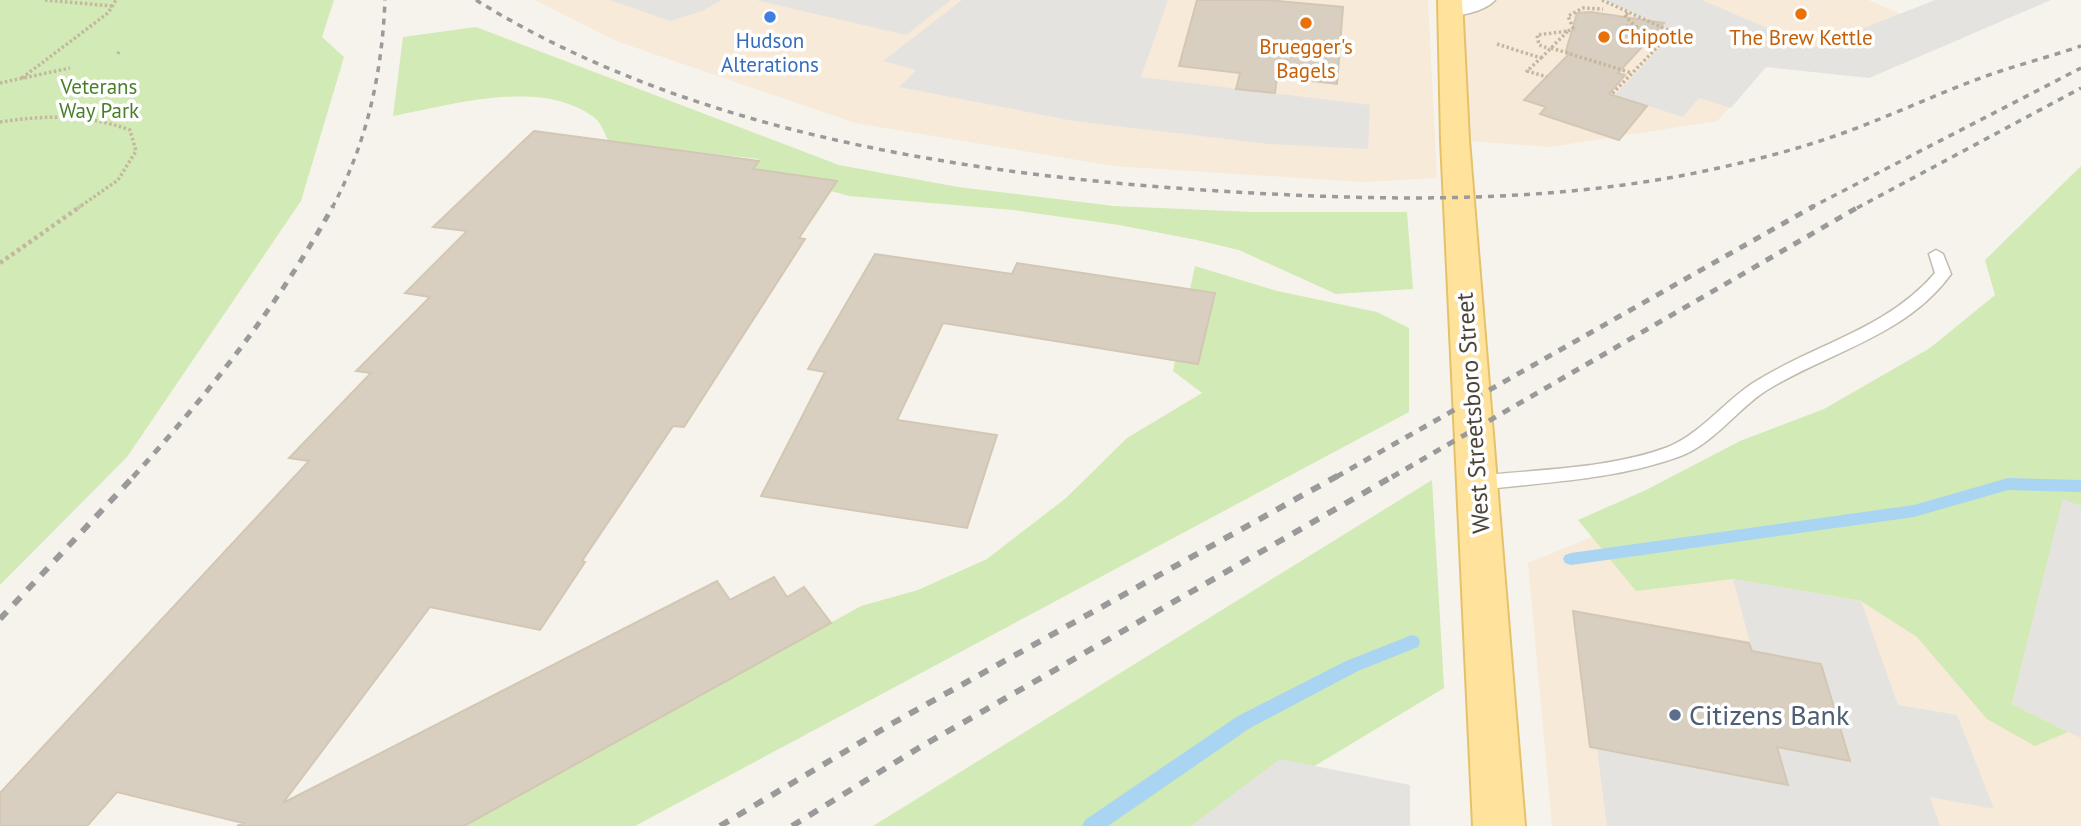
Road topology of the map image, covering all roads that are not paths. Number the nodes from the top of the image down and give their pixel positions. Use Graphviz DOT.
graph roads {
  1 [pos="1461,3"];
  2 [pos="1936,254"];
  3 [pos="1478,483"];
  4 [pos="1499,826"];
  1 -- 3 [label="main road, West Streetsboro Street"];
  2 -- 3 [label="lane"];
  3 -- 4 [label="main road, West Streetsboro Street"];
}
